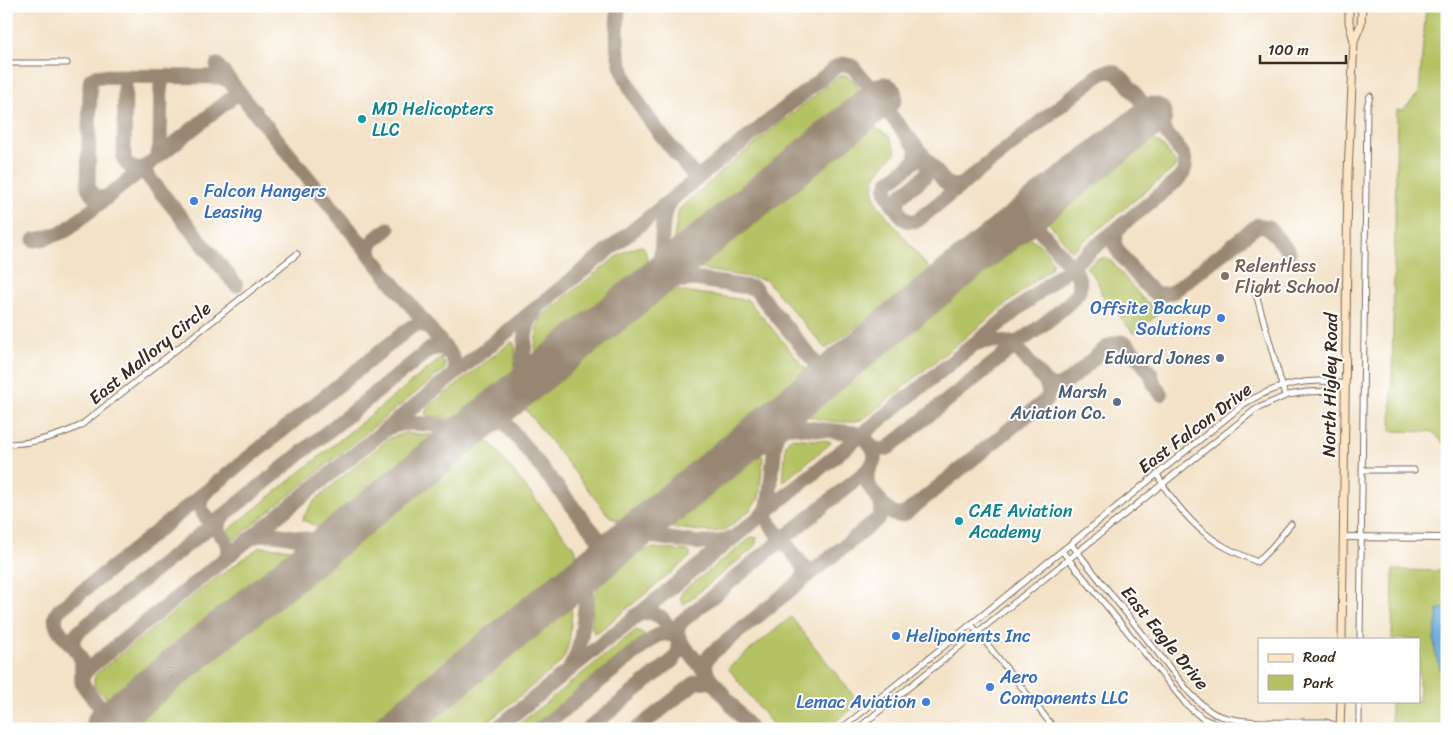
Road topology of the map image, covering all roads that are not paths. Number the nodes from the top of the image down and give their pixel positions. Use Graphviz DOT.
graph roads {
  1 [pos="1349,6"];
  2 [pos="1362,6"];
  3 [pos="1354,41"];
  4 [pos="6,63"];
  5 [pos="67,63"];
  6 [pos="1370,96"];
  7 [pos="297,254"];
  8 [pos="1256,294"];
  9 [pos="1345,384"];
  10 [pos="1282,386"];
  11 [pos="1285,396"];
  12 [pos="6,444"];
  13 [pos="1362,470"];
  14 [pos="1414,470"];
  15 [pos="1157,474"];
  16 [pos="1162,483"];
  17 [pos="1291,524"];
  18 [pos="1344,537"];
  19 [pos="1361,537"];
  20 [pos="1447,538"];
  21 [pos="1071,544"];
  22 [pos="1062,551"];
  23 [pos="1077,552"];
  24 [pos="1069,559"];
  25 [pos="971,624"];
  26 [pos="1138,628"];
  27 [pos="978,632"];
  28 [pos="1130,635"];
  29 [pos="1342,638"];
  30 [pos="1360,638"];
  31 [pos="1341,702"];
  32 [pos="1359,702"];
  33 [pos="1339,728"];
  34 [pos="841,729"];
  35 [pos="857,729"];
  36 [pos="1055,729"];
  37 [pos="1226,729"];
  38 [pos="1359,729"];
  1 -- 3 [label="main road, North Higley Road"];
  2 -- 3 [label="main road, North Higley Road"];
  3 -- 9 [label="main road, North Higley Road"];
  4 -- 5 [label="street"];
  6 -- 13 [label="street, North Higley Road"];
  7 -- 12 [label="street, East Mallory Circle"];
  8 -- 10 [label="street"];
  9 -- 10 [label="street, East Falcon Drive"];
  9 -- 11 [label="street, East Falcon Drive"];
  9 -- 18 [label="main road, North Higley Road"];
  10 -- 11 [label="street"];
  10 -- 15 [label="street, East Falcon Drive"];
  11 -- 16 [label="street, East Falcon Drive"];
  13 -- 14 [label="street"];
  13 -- 19 [label="street, North Higley Road"];
  15 -- 16 [label="street"];
  15 -- 21 [label="street, East Falcon Drive"];
  16 -- 17 [label="street"];
  16 -- 23 [label="street, East Falcon Drive"];
  18 -- 19 [label="street"];
  18 -- 29 [label="main road, North Higley Road"];
  19 -- 20 [label="street"];
  19 -- 30 [label="street, North Higley Road"];
  21 -- 22 [label="street, East Falcon Drive"];
  21 -- 23 [label="street, East Eagle Drive"];
  22 -- 24 [label="street, East Eagle Drive"];
  22 -- 25 [label="street, East Falcon Drive"];
  23 -- 24 [label="street, East Falcon Drive"];
  23 -- 26 [label="street, East Eagle Drive"];
  24 -- 27 [label="street, East Falcon Drive"];
  24 -- 28 [label="street, East Eagle Drive"];
  25 -- 27 [label="street"];
  25 -- 34 [label="street, East Falcon Drive"];
  26 -- 28 [label="street"];
  26 -- 33 [label="street, East Eagle Drive"];
  27 -- 35 [label="street, East Falcon Drive"];
  27 -- 36 [label="street"];
  28 -- 37 [label="street, East Eagle Drive"];
  31 -- 33 [label="main road"];
  32 -- 38 [label="street"];
}
